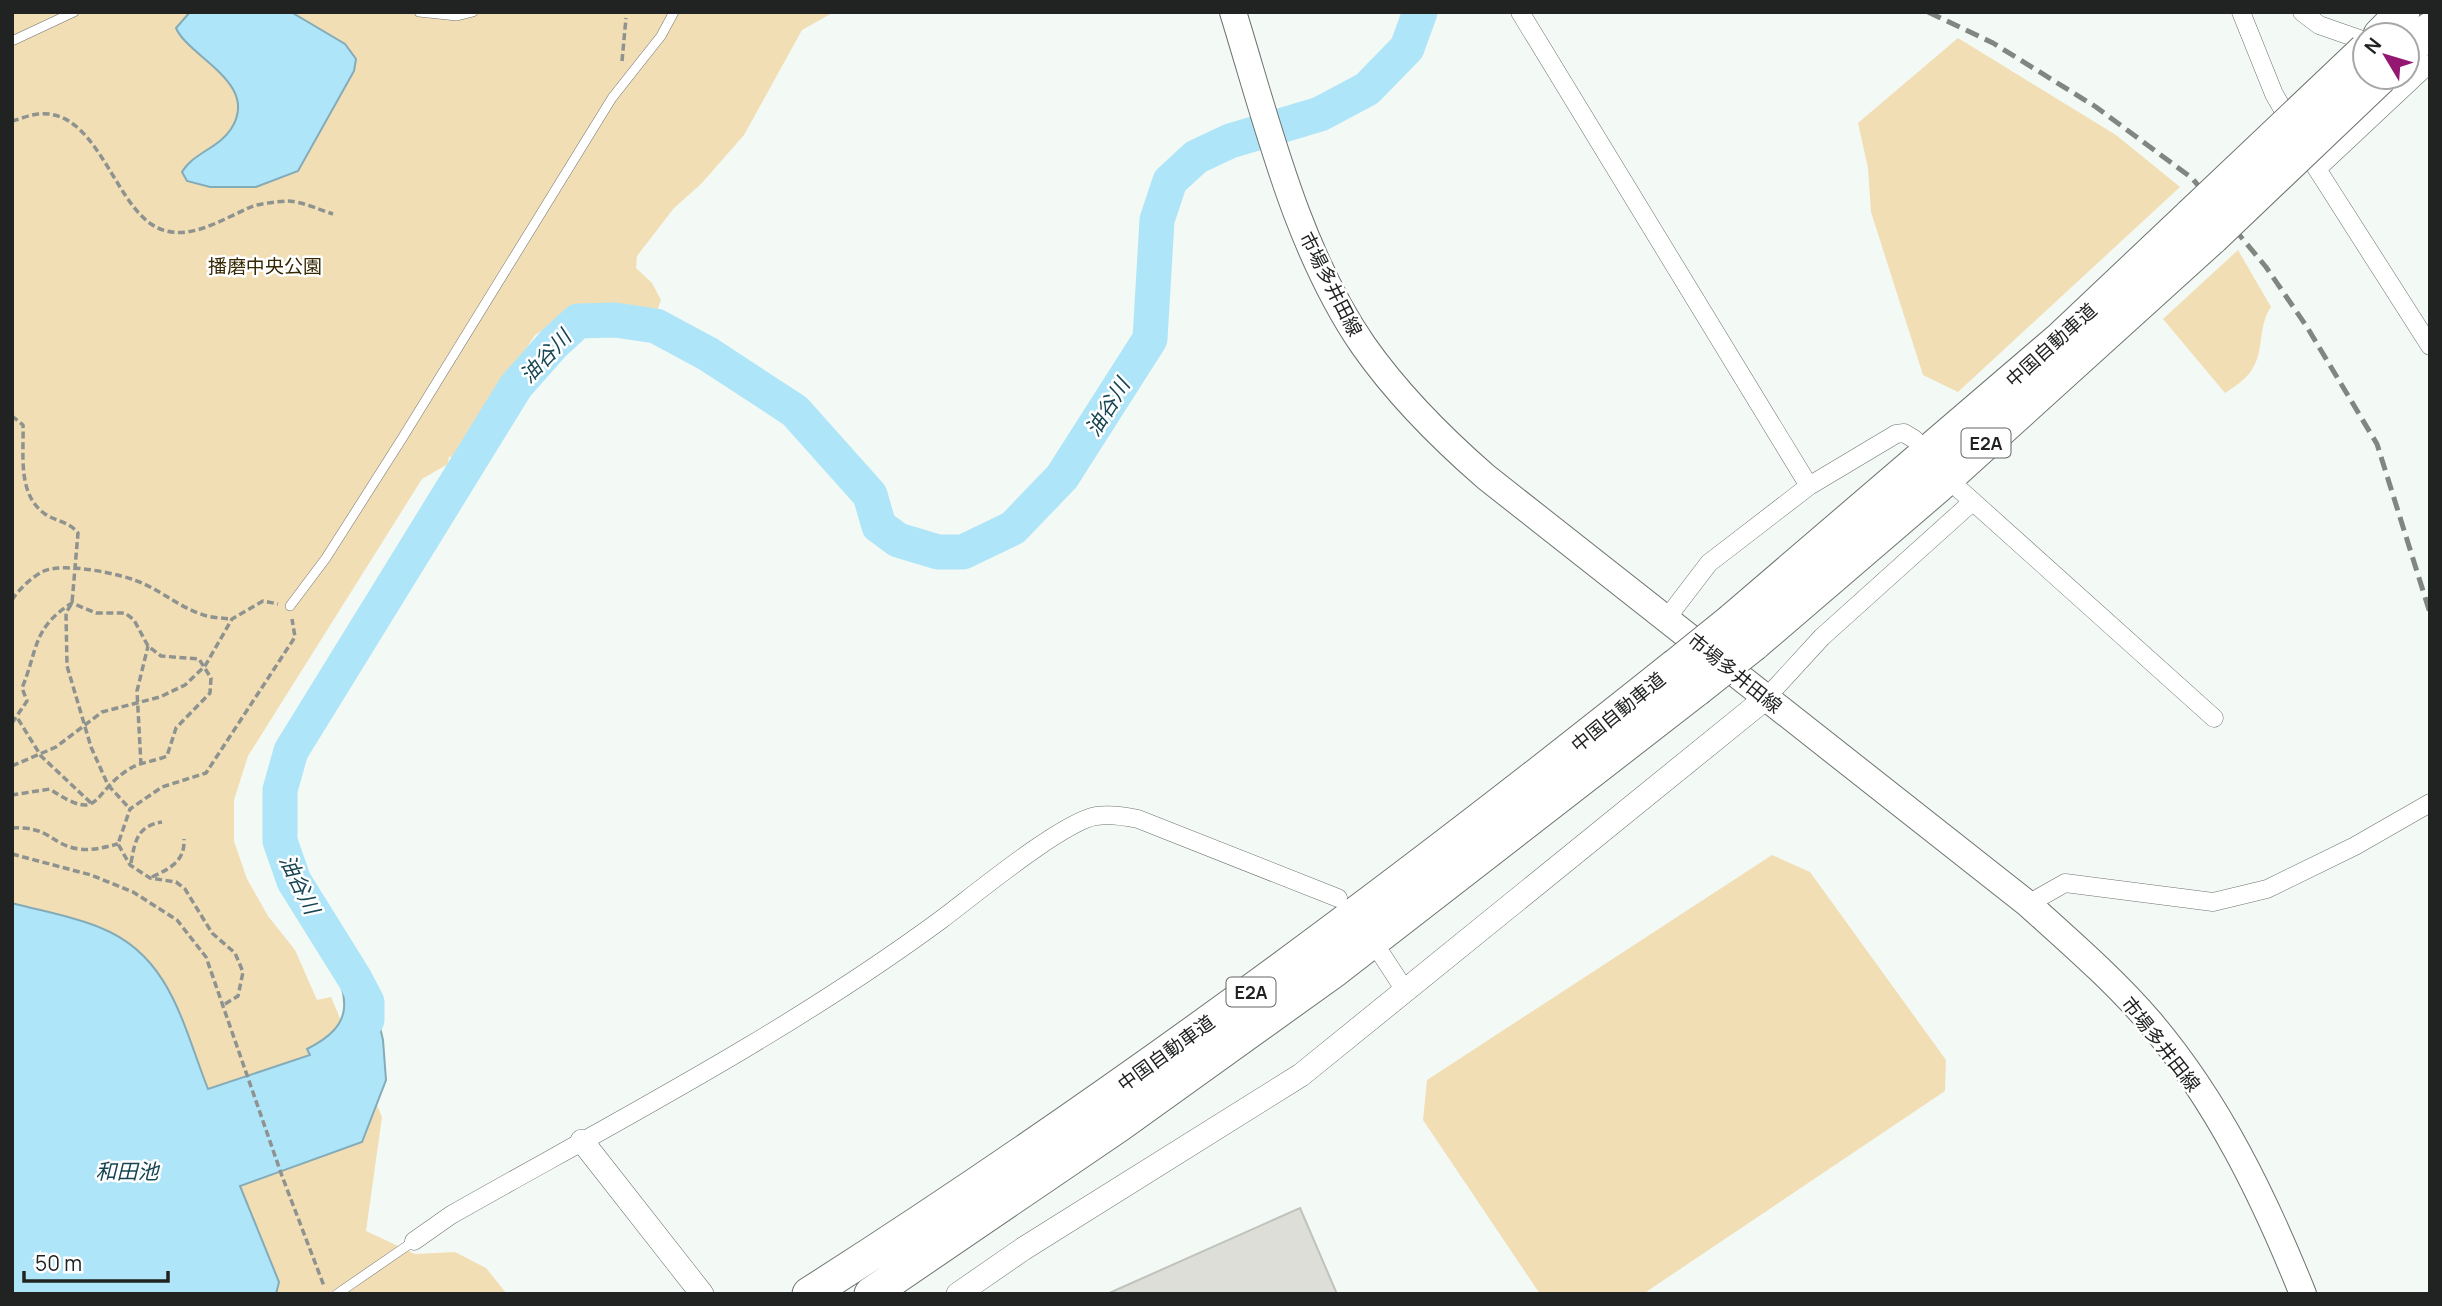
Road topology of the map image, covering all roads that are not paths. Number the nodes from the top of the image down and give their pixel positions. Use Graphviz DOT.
graph roads {
  1 [pos="74,12"];
  2 [pos="419,12"];
  3 [pos="473,12"];
  4 [pos="674,12"];
  5 [pos="1233,12"];
  6 [pos="1520,12"];
  7 [pos="2241,12"];
  8 [pos="2302,12"];
  9 [pos="2351,36"];
  10 [pos="12,41"];
  11 [pos="2430,64"];
  12 [pos="2351,65"];
  13 [pos="2364,91"];
  14 [pos="2317,169"];
  15 [pos="2202,226"];
  16 [pos="2430,346"];
  17 [pos="1914,439"];
  18 [pos="1809,486"];
  19 [pos="290,607"];
  20 [pos="1667,618"];
  21 [pos="1686,678"];
  22 [pos="1766,698"];
  23 [pos="2214,718"];
  24 [pos="2430,803"];
  25 [pos="1338,898"];
  26 [pos="2028,904"];
  27 [pos="1378,949"];
  28 [pos="1406,992"];
  29 [pos="582,1141"];
  30 [pos="414,1241"];
  31 [pos="694,1291"];
  32 [pos="337,1294"];
  33 [pos="809,1294"];
  34 [pos="871,1294"];
  35 [pos="958,1294"];
  36 [pos="2304,1294"];
  1 -- 10 [label="lane"];
  2 -- 3 [label="lane"];
  4 -- 19 [label="lane"];
  5 -- 20 [label="main road, 市場多井田線"];
  6 -- 18 [label="street"];
  7 -- 14 [label="street"];
  8 -- 9 [label="street"];
  11 -- 14 [label="street"];
  12 -- 15 [label="highway, 中国自動車道 / E2A, bridge"];
  13 -- 15 [label="highway, 中国自動車道 / E2A, bridge"];
  14 -- 16 [label="street"];
  15 -- 21 [label="highway, 中国自動車道 / E2A, bridge"];
  15 -- 21 [label="highway, 中国自動車道 / E2A, bridge"];
  17 -- 18 [label="street"];
  18 -- 20 [label="street"];
  20 -- 22 [label="main road, 市場多井田線"];
  21 -- 33 [label="highway, 中国自動車道 / E2A"];
  21 -- 34 [label="highway, 中国自動車道 / E2A"];
  22 -- 23 [label="street"];
  22 -- 26 [label="main road, 市場多井田線"];
  22 -- 28 [label="street"];
  24 -- 26 [label="street"];
  25 -- 29 [label="street"];
  26 -- 36 [label="main road, 市場多井田線"];
  27 -- 28 [label="street"];
  28 -- 35 [label="street"];
  29 -- 30 [label="street"];
  29 -- 31 [label="street"];
  30 -- 32 [label="lane"];
}
